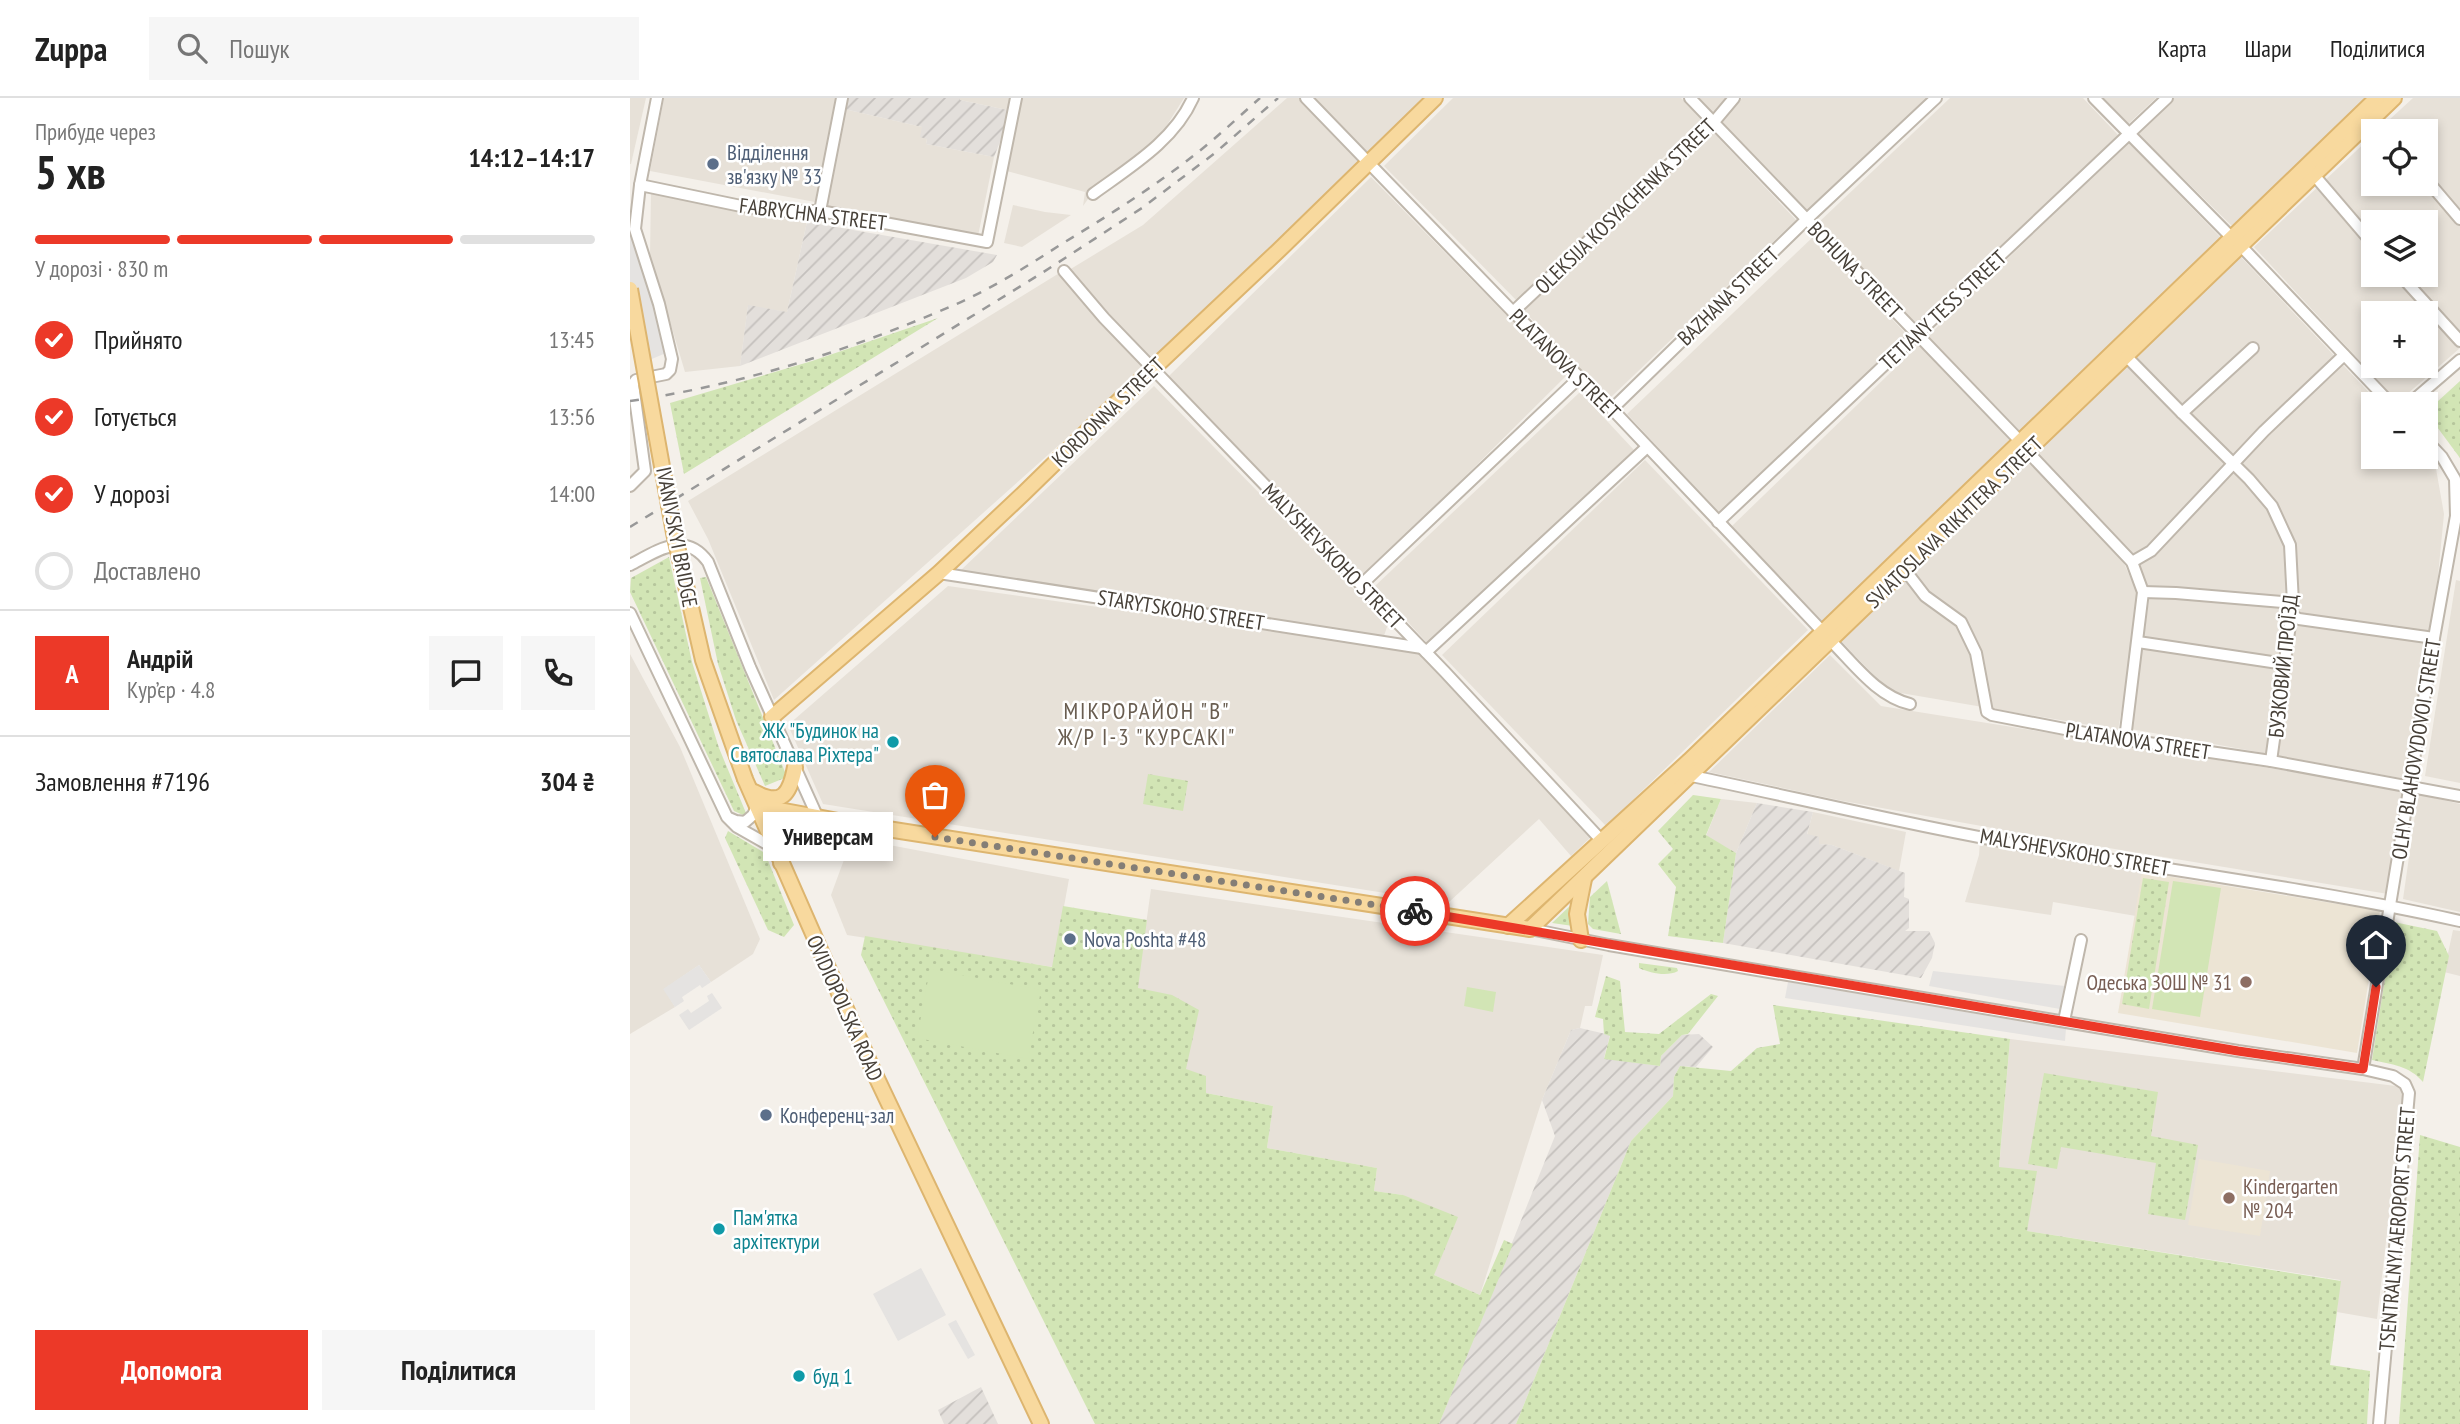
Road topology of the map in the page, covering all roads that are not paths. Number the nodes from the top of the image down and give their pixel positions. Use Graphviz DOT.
graph roads {
  1 [pos="657,98"];
  2 [pos="842,98"];
  3 [pos="1016,98"];
  4 [pos="1192,98"];
  5 [pos="1306,98"];
  6 [pos="1435,98"];
  7 [pos="1690,98"];
  8 [pos="1734,98"];
  9 [pos="1936,98"];
  10 [pos="2094,98"];
  11 [pos="2167,98"];
  12 [pos="2378,98"];
  13 [pos="2394,98"];
  14 [pos="2374,118"];
  15 [pos="1713,123"];
  16 [pos="2129,134"];
  17 [pos="1368,163"];
  18 [pos="2314,175"];
  19 [pos="640,186"];
  20 [pos="2438,193"];
  21 [pos="1093,194"];
  22 [pos="820,211"];
  23 [pos="1807,219"];
  24 [pos="2460,219"];
  25 [pos="2361,230"];
  26 [pos="2236,241"];
  27 [pos="1064,271"];
  28 [pos="2411,287"];
  29 [pos="630,289"];
  30 [pos="1513,312"];
  31 [pos="1917,334"];
  32 [pos="2460,341"];
  33 [pos="2253,348"];
  34 [pos="2344,355"];
  35 [pos="2126,356"];
  36 [pos="2460,360"];
  37 [pos="1152,369"];
  38 [pos="1578,378"];
  39 [pos="2379,392"];
  40 [pos="2423,392"];
  41 [pos="1612,409"];
  42 [pos="2182,413"];
  43 [pos="2023,446"];
  44 [pos="1646,448"];
  45 [pos="2438,453"];
  46 [pos="2232,463"];
  47 [pos="632,485"];
  48 [pos="1718,522"];
  49 [pos="2132,562"];
  50 [pos="630,565"];
  51 [pos="2454,565"];
  52 [pos="1905,570"];
  53 [pos="939,573"];
  54 [pos="1361,585"];
  55 [pos="2143,592"];
  56 [pos="2292,603"];
  57 [pos="630,613"];
  58 [pos="2291,615"];
  59 [pos="1827,636"];
  60 [pos="2434,638"];
  61 [pos="2138,642"];
  62 [pos="1424,650"];
  63 [pos="2285,664"];
  64 [pos="1910,704"];
  65 [pos="772,717"];
  66 [pos="2125,739"];
  67 [pos="2272,761"];
  68 [pos="795,767"];
  69 [pos="1692,776"];
  70 [pos="747,784"];
  71 [pos="2410,785"];
  72 [pos="2460,796"];
  73 [pos="757,806"];
  74 [pos="727,817"];
  75 [pos="814,817"];
  76 [pos="1602,841"];
  77 [pos="774,848"];
  78 [pos="781,864"];
  79 [pos="1584,879"];
  80 [pos="2390,906"];
  81 [pos="2460,921"];
  82 [pos="1508,926"];
  83 [pos="1530,929"];
  84 [pos="1581,940"];
  85 [pos="2081,940"];
  86 [pos="2064,1021"];
  87 [pos="2363,1069"];
  88 [pos="1041,1424"];
  89 [pos="2379,1424"];
  1 -- 19 [label="street"];
  2 -- 22 [label="street"];
  3 -- 22 [label="street, FABRYCHNA STREET"];
  4 -- 21 [label="street"];
  5 -- 17 [label="street, PLATANOVA STREET"];
  6 -- 17 [label="main road, KORDONNA STREET"];
  7 -- 15 [label="street, BOHUNA STREET"];
  8 -- 15 [label="street, OLEKSIJA KOSYACHENKA STREET"];
  9 -- 23 [label="street, BAZHANA STREET"];
  10 -- 16 [label="street"];
  11 -- 16 [label="street, TETIANY TESS STREET"];
  12 -- 26 [label="main road, SVIATOSLAVA RIKHTERA STREET"];
  13 -- 14 [label="main road, SVIATOSLAVA RIKHTERA STREET"];
  14 -- 18 [label="main road, SVIATOSLAVA RIKHTERA STREET"];
  15 -- 23 [label="street, BOHUNA STREET"];
  15 -- 30 [label="street, OLEKSIJA KOSYACHENKA STREET"];
  16 -- 26 [label="street"];
  16 -- 31 [label="street, TETIANY TESS STREET"];
  17 -- 30 [label="street, PLATANOVA STREET"];
  17 -- 37 [label="main road, KORDONNA STREET"];
  18 -- 25 [label="street"];
  18 -- 26 [label="main road, SVIATOSLAVA RIKHTERA STREET"];
  19 -- 22 [label="street, FABRYCHNA STREET"];
  19 -- 47 [label="street"];
  20 -- 24 [label="street"];
  23 -- 31 [label="street, BOHUNA STREET"];
  23 -- 41 [label="street, BAZHANA STREET"];
  26 -- 34 [label="street"];
  26 -- 35 [label="main road, SVIATOSLAVA RIKHTERA STREET"];
  26 -- 43 [label="main road, SVIATOSLAVA RIKHTERA STREET"];
  27 -- 37 [label="street, MALYSHEVSKOHO STREET"];
  28 -- 32 [label="street"];
  29 -- 70 [label="main road, IVANIVSKYI BRIDGE, bridge"];
  30 -- 38 [label="street, PLATANOVA STREET"];
  31 -- 43 [label="street, BOHUNA STREET"];
  31 -- 48 [label="street, TETIANY TESS STREET"];
  33 -- 42 [label="street"];
  34 -- 39 [label="street"];
  34 -- 46 [label="street"];
  35 -- 42 [label="street, БУЗКОВИЙ ПРОЇЗД"];
  35 -- 43 [label="main road, SVIATOSLAVA RIKHTERA STREET"];
  36 -- 40 [label="street"];
  37 -- 53 [label="main road, KORDONNA STREET"];
  37 -- 54 [label="street, MALYSHEVSKOHO STREET"];
  38 -- 41 [label="street, PLATANOVA STREET"];
  38 -- 54 [label="street"];
  41 -- 44 [label="street, PLATANOVA STREET"];
  42 -- 46 [label="street, БУЗКОВИЙ ПРОЇЗД"];
  43 -- 49 [label="street, BOHUNA STREET"];
  43 -- 52 [label="main road, SVIATOSLAVA RIKHTERA STREET"];
  43 -- 59 [label="main road, SVIATOSLAVA RIKHTERA STREET"];
  44 -- 48 [label="street, PLATANOVA STREET"];
  44 -- 62 [label="street"];
  45 -- 51 [label="street, OLHY BLAHOVYDOVOI STREET"];
  46 -- 49 [label="street"];
  46 -- 56 [label="street, БУЗКОВИЙ ПРОЇЗД"];
  48 -- 59 [label="street, PLATANOVA STREET"];
  49 -- 55 [label="street"];
  50 -- 65 [label="street"];
  51 -- 60 [label="street, OLHY BLAHOVYDOVOI STREET"];
  52 -- 59 [label="main road, SVIATOSLAVA RIKHTERA STREET"];
  52 -- 66 [label="street, PLATANOVA STREET"];
  53 -- 62 [label="street, STARYTSKOHO STREET"];
  53 -- 65 [label="main road, KORDONNA STREET"];
  54 -- 62 [label="street, MALYSHEVSKOHO STREET"];
  55 -- 56 [label="street"];
  55 -- 61 [label="street"];
  56 -- 58 [label="street, БУЗКОВИЙ ПРОЇЗД"];
  57 -- 74 [label="street"];
  58 -- 60 [label="street"];
  58 -- 63 [label="street, БУЗКОВИЙ ПРОЇЗД"];
  59 -- 64 [label="street, PLATANOVA STREET"];
  59 -- 69 [label="main road, SVIATOSLAVA RIKHTERA STREET"];
  59 -- 76 [label="main road, SVIATOSLAVA RIKHTERA STREET"];
  60 -- 71 [label="street, OLHY BLAHOVYDOVOI STREET"];
  61 -- 63 [label="street"];
  61 -- 66 [label="street"];
  62 -- 76 [label="street, MALYSHEVSKOHO STREET"];
  63 -- 67 [label="street, БУЗКОВИЙ ПРОЇЗД"];
  65 -- 68 [label="street"];
  66 -- 67 [label="street, PLATANOVA STREET"];
  67 -- 71 [label="street, PLATANOVA STREET"];
  68 -- 70 [label="main road"];
  68 -- 75 [label="street"];
  69 -- 79 [label="main road, SVIATOSLAVA RIKHTERA STREET"];
  69 -- 80 [label="street, MALYSHEVSKOHO STREET"];
  70 -- 73 [label="main road, OVIDIOPOLSKA ROAD"];
  71 -- 72 [label="street, PLATANOVA STREET"];
  71 -- 80 [label="street, OLHY BLAHOVYDOVOI STREET"];
  73 -- 74 [label="street"];
  73 -- 75 [label="main road"];
  73 -- 77 [label="main road, OVIDIOPOLSKA ROAD"];
  74 -- 77 [label="street"];
  75 -- 78 [label="main road"];
  75 -- 82 [label="main road"];
  76 -- 82 [label="main road, SVIATOSLAVA RIKHTERA STREET"];
  77 -- 78 [label="main road, OVIDIOPOLSKA ROAD"];
  78 -- 88 [label="main road, OVIDIOPOLSKA ROAD"];
  79 -- 83 [label="main road, SVIATOSLAVA RIKHTERA STREET"];
  79 -- 84 [label="main road"];
  80 -- 81 [label="street, MALYSHEVSKOHO STREET"];
  80 -- 87 [label="street, OLHY BLAHOVYDOVOI STREET"];
  82 -- 83 [label="main road"];
  83 -- 84 [label="street, TSENTRALNYI AEROPORT STREET"];
  84 -- 86 [label="street, TSENTRALNYI AEROPORT STREET"];
  85 -- 86 [label="street"];
  86 -- 87 [label="street, TSENTRALNYI AEROPORT STREET"];
  87 -- 89 [label="street, TSENTRALNYI AEROPORT STREET"];
}
